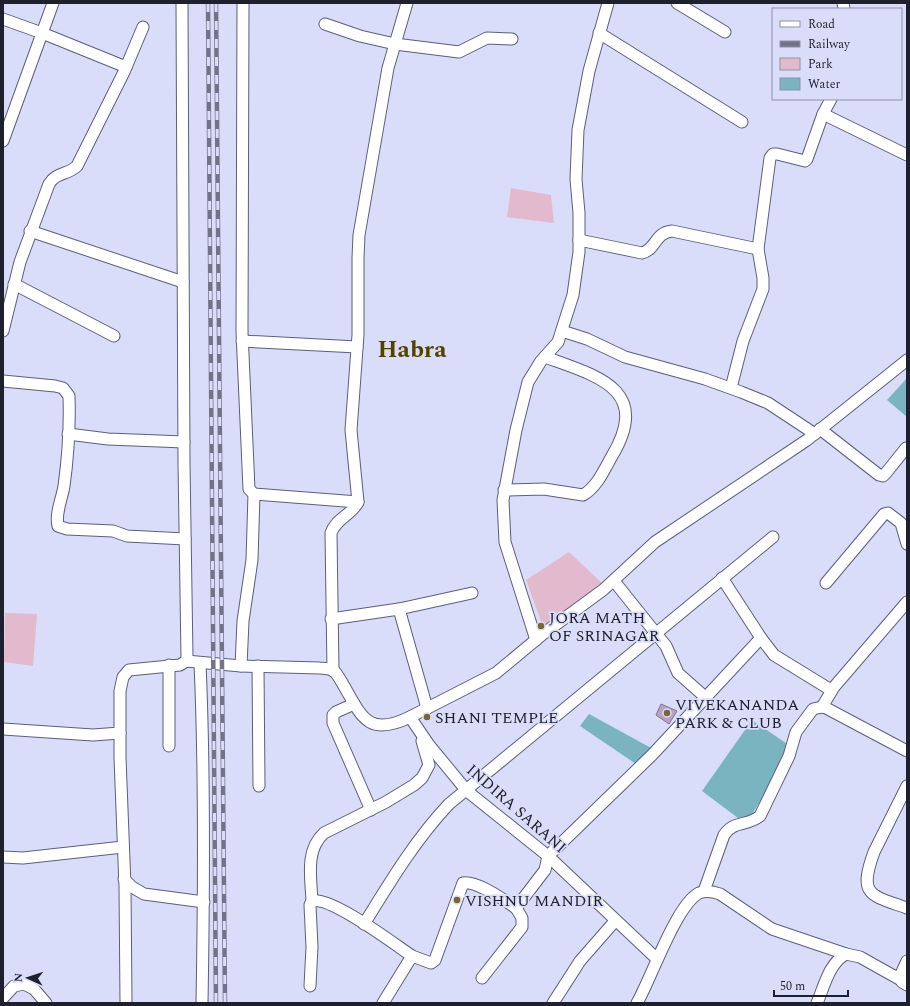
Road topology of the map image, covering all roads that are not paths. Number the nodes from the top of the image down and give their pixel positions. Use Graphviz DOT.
graph roads {
  1 [pos="53,3"];
  2 [pos="182,3"];
  3 [pos="243,3"];
  4 [pos="407,3"];
  5 [pos="608,3"];
  6 [pos="676,3"];
  7 [pos="3,19"];
  8 [pos="325,24"];
  9 [pos="143,27"];
  10 [pos="599,32"];
  11 [pos="725,32"];
  12 [pos="42,33"];
  13 [pos="512,39"];
  14 [pos="395,44"];
  15 [pos="126,68"];
  16 [pos="830,100"];
  17 [pos="823,114"];
  18 [pos="742,122"];
  19 [pos="3,140"];
  20 [pos="907,154"];
  21 [pos="30,231"];
  22 [pos="579,240"];
  23 [pos="758,249"];
  24 [pos="183,282"];
  25 [pos="14,284"];
  26 [pos="562,331"];
  27 [pos="3,332"];
  28 [pos="114,336"];
  29 [pos="242,341"];
  30 [pos="357,347"];
  31 [pos="545,357"];
  32 [pos="907,360"];
  33 [pos="3,381"];
  34 [pos="731,388"];
  35 [pos="818,432"];
  36 [pos="68,434"];
  37 [pos="184,442"];
  38 [pos="906,448"];
  39 [pos="504,490"];
  40 [pos="254,494"];
  41 [pos="358,502"];
  42 [pos="773,537"];
  43 [pos="185,539"];
  44 [pos="907,544"];
  45 [pos="722,578"];
  46 [pos="614,581"];
  47 [pos="826,583"];
  48 [pos="472,593"];
  49 [pos="907,602"];
  50 [pos="399,609"];
  51 [pos="331,619"];
  52 [pos="656,634"];
  53 [pos="761,638"];
  54 [pos="536,640"];
  55 [pos="186,662"];
  56 [pos="200,662"];
  57 [pos="169,665"];
  58 [pos="241,666"];
  59 [pos="258,666"];
  60 [pos="333,670"];
  61 [pos="831,690"];
  62 [pos="704,696"];
  63 [pos="354,704"];
  64 [pos="822,707"];
  65 [pos="427,708"];
  66 [pos="412,721"];
  67 [pos="3,729"];
  68 [pos="120,733"];
  69 [pos="170,746"];
  70 [pos="907,751"];
  71 [pos="259,786"];
  72 [pos="907,786"];
  73 [pos="467,791"];
  74 [pos="371,810"];
  75 [pos="123,847"];
  76 [pos="548,856"];
  77 [pos="3,857"];
  78 [pos="124,879"];
  79 [pos="704,891"];
  80 [pos="312,901"];
  81 [pos="204,902"];
  82 [pos="516,908"];
  83 [pos="907,908"];
  84 [pos="616,921"];
  85 [pos="364,924"];
  86 [pos="846,954"];
  87 [pos="412,956"];
  88 [pos="657,959"];
  89 [pos="907,962"];
  90 [pos="482,978"];
  91 [pos="904,982"];
  92 [pos="310,986"];
  93 [pos="3,998"];
  94 [pos="46,1003"];
  95 [pos="126,1003"];
  96 [pos="202,1003"];
  97 [pos="383,1003"];
  98 [pos="552,1003"];
  99 [pos="637,1003"];
  100 [pos="817,1003"];
  1 -- 12 [label="street"];
  2 -- 24 [label="street"];
  3 -- 29 [label="street"];
  4 -- 14 [label="street"];
  5 -- 10 [label="street"];
  6 -- 11 [label="street"];
  7 -- 12 [label="street"];
  8 -- 14 [label="street"];
  9 -- 15 [label="street"];
  10 -- 18 [label="street"];
  10 -- 22 [label="street"];
  12 -- 15 [label="street"];
  12 -- 19 [label="street"];
  13 -- 14 [label="street"];
  14 -- 30 [label="street"];
  15 -- 21 [label="street"];
  16 -- 17 [label="street"];
  17 -- 20 [label="street"];
  17 -- 23 [label="street"];
  21 -- 24 [label="street"];
  21 -- 25 [label="street"];
  22 -- 23 [label="street"];
  22 -- 26 [label="street"];
  23 -- 34 [label="street"];
  24 -- 37 [label="street"];
  25 -- 27 [label="street"];
  25 -- 28 [label="street"];
  26 -- 31 [label="street"];
  26 -- 34 [label="street"];
  29 -- 30 [label="street"];
  29 -- 40 [label="street"];
  30 -- 41 [label="street"];
  31 -- 39 [label="street"];
  31 -- 39 [label="street"];
  32 -- 35 [label="street"];
  33 -- 36 [label="street"];
  34 -- 35 [label="street"];
  35 -- 38 [label="street"];
  35 -- 46 [label="street"];
  36 -- 37 [label="street"];
  36 -- 43 [label="street"];
  37 -- 43 [label="street"];
  39 -- 54 [label="street"];
  40 -- 41 [label="street"];
  40 -- 58 [label="street"];
  41 -- 51 [label="street"];
  42 -- 45 [label="street"];
  43 -- 55 [label="street"];
  44 -- 47 [label="street"];
  45 -- 52 [label="street"];
  45 -- 53 [label="street"];
  46 -- 52 [label="street"];
  46 -- 54 [label="street"];
  48 -- 50 [label="street"];
  49 -- 61 [label="street"];
  50 -- 51 [label="street"];
  50 -- 65 [label="street"];
  51 -- 60 [label="street"];
  52 -- 62 [label="street"];
  52 -- 73 [label="street"];
  53 -- 61 [label="street"];
  53 -- 62 [label="street"];
  54 -- 65 [label="street"];
  55 -- 56 [label="street"];
  55 -- 57 [label="street"];
  56 -- 58 [label="street"];
  56 -- 81 [label="street"];
  57 -- 68 [label="street"];
  57 -- 69 [label="street"];
  58 -- 59 [label="street"];
  59 -- 60 [label="street"];
  59 -- 71 [label="street"];
  60 -- 63 [label="street"];
  61 -- 64 [label="street"];
  62 -- 76 [label="street"];
  63 -- 66 [label="street"];
  63 -- 74 [label="street"];
  64 -- 70 [label="street"];
  64 -- 79 [label="street"];
  65 -- 66 [label="street"];
  66 -- 73 [label="street, INDIRA SARANI"];
  66 -- 74 [label="street"];
  67 -- 68 [label="street"];
  68 -- 75 [label="street"];
  72 -- 83 [label="street"];
  73 -- 76 [label="street, INDIRA SARANI"];
  73 -- 85 [label="street"];
  74 -- 80 [label="street"];
  75 -- 77 [label="street"];
  75 -- 78 [label="street"];
  76 -- 82 [label="street"];
  76 -- 84 [label="street, INDIRA SARANI"];
  78 -- 81 [label="street"];
  78 -- 95 [label="street"];
  79 -- 86 [label="street"];
  79 -- 88 [label="street"];
  80 -- 85 [label="street"];
  80 -- 92 [label="street"];
  81 -- 96 [label="street"];
  82 -- 87 [label="street"];
  82 -- 90 [label="street"];
  84 -- 88 [label="street, INDIRA SARANI"];
  84 -- 98 [label="street"];
  85 -- 87 [label="street"];
  86 -- 91 [label="street"];
  86 -- 100 [label="street"];
  87 -- 97 [label="street"];
  88 -- 99 [label="street"];
  89 -- 91 [label="street"];
  93 -- 94 [label="street"];
}
